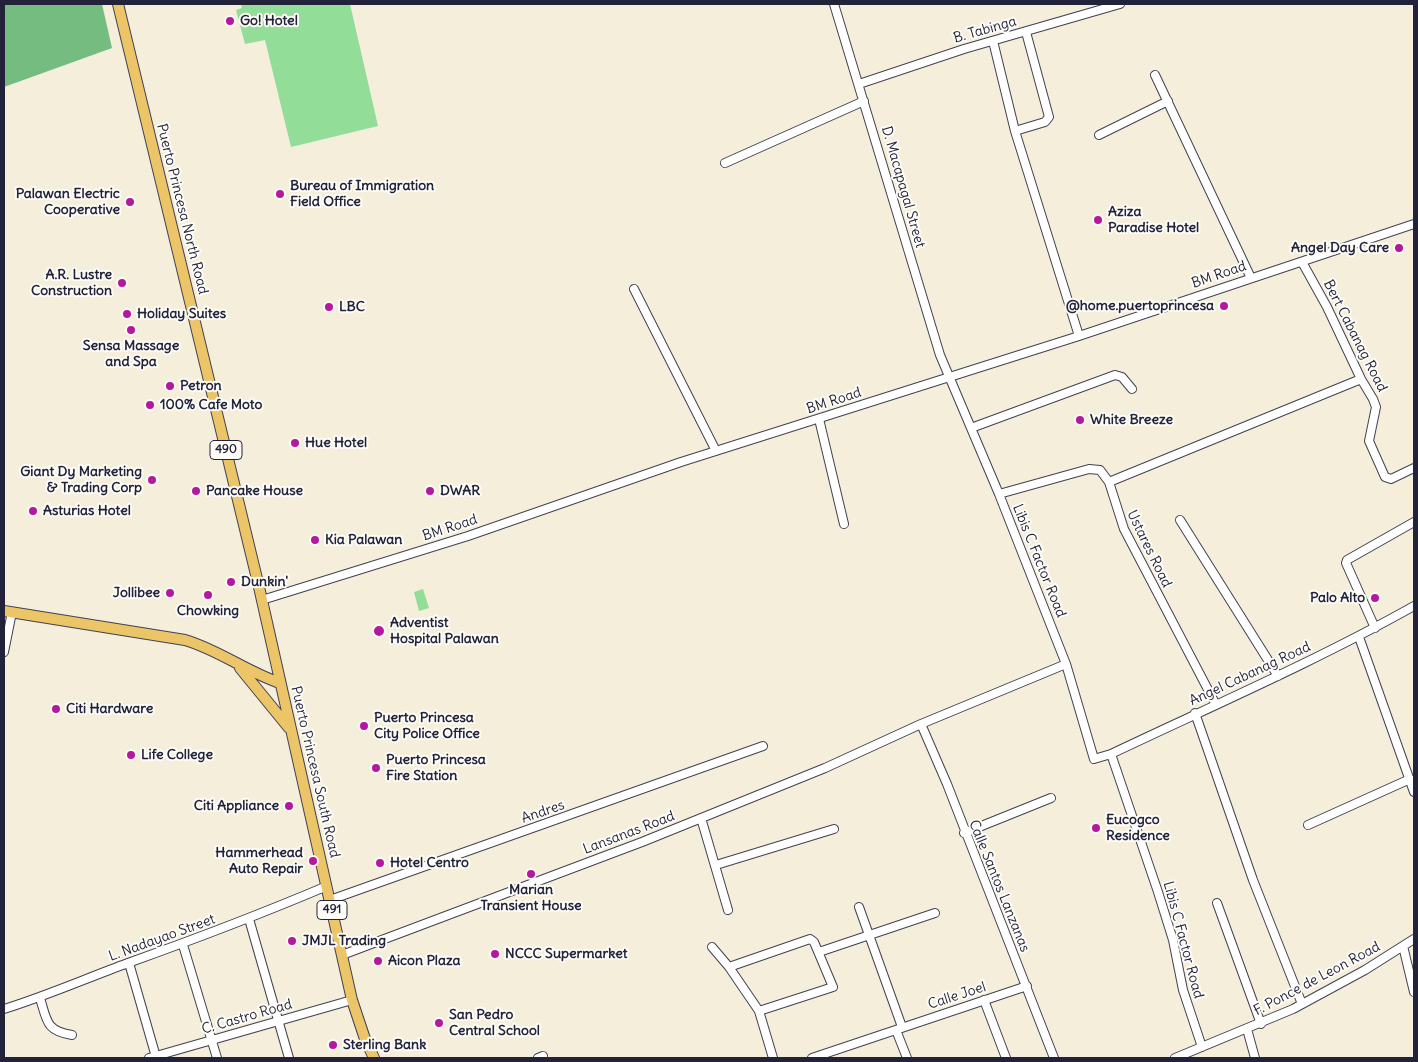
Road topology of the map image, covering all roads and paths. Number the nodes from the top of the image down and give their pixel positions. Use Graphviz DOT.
graph roads {
  1 [pos="118,4"];
  2 [pos="834,4"];
  3 [pos="1120,4"];
  4 [pos="1026,32"];
  5 [pos="993,41"];
  6 [pos="1155,75"];
  7 [pos="859,84"];
  8 [pos="864,100"];
  9 [pos="1168,101"];
  10 [pos="1015,131"];
  11 [pos="1100,134"];
  12 [pos="725,163"];
  13 [pos="1414,224"];
  14 [pos="1302,262"];
  15 [pos="1251,278"];
  16 [pos="634,289"];
  17 [pos="1079,336"];
  18 [pos="950,376"];
  19 [pos="1361,379"];
  20 [pos="1132,389"];
  21 [pos="819,419"];
  22 [pos="971,428"];
  23 [pos="716,451"];
  24 [pos="1414,469"];
  25 [pos="1109,482"];
  26 [pos="999,494"];
  27 [pos="1180,520"];
  28 [pos="1414,522"];
  29 [pos="844,524"];
  30 [pos="262,600"];
  31 [pos="1414,606"];
  32 [pos="8,612"];
  33 [pos="1375,628"];
  34 [pos="1359,637"];
  35 [pos="4,652"];
  36 [pos="235,662"];
  37 [pos="1066,664"];
  38 [pos="1278,676"];
  39 [pos="280,683"];
  40 [pos="1215,704"];
  41 [pos="1195,714"];
  42 [pos="921,724"];
  43 [pos="291,731"];
  44 [pos="764,746"];
  45 [pos="1111,754"];
  46 [pos="1094,759"];
  47 [pos="1410,778"];
  48 [pos="1414,792"];
  49 [pos="1051,798"];
  50 [pos="701,818"];
  51 [pos="1308,825"];
  52 [pos="834,829"];
  53 [pos="964,833"];
  54 [pos="716,865"];
  55 [pos="327,886"];
  56 [pos="330,900"];
  57 [pos="1217,903"];
  58 [pos="859,907"];
  59 [pos="728,910"];
  60 [pos="935,913"];
  61 [pos="249,919"];
  62 [pos="870,935"];
  63 [pos="1414,939"];
  64 [pos="183,945"];
  65 [pos="1403,946"];
  66 [pos="712,947"];
  67 [pos="819,952"];
  68 [pos="342,956"];
  69 [pos="129,963"];
  70 [pos="729,967"];
  71 [pos="1027,986"];
  72 [pos="1414,992"];
  73 [pos="40,998"];
  74 [pos="352,1000"];
  75 [pos="984,1000"];
  76 [pos="1302,1004"];
  77 [pos="4,1009"];
  78 [pos="760,1011"];
  79 [pos="278,1021"];
  80 [pos="1261,1024"];
  81 [pos="899,1028"];
  82 [pos="1247,1029"];
  83 [pos="72,1035"];
  84 [pos="212,1040"];
  85 [pos="1202,1047"];
  86 [pos="152,1057"];
  87 [pos="217,1058"];
  88 [pos="289,1058"];
  89 [pos="374,1058"];
  90 [pos="773,1058"];
  91 [pos="812,1058"];
  92 [pos="907,1058"];
  93 [pos="1006,1058"];
  94 [pos="1054,1058"];
  95 [pos="1174,1058"];
  96 [pos="1255,1058"];
  1 -- 30 [label="main road, Puerto Princesa North Road / 490"];
  2 -- 7 [label="street, D. Macapagal Street"];
  3 -- 4 [label="street, B. Tabinga"];
  4 -- 5 [label="street, B. Tabinga"];
  4 -- 10 [label="street"];
  5 -- 7 [label="street, B. Tabinga"];
  5 -- 10 [label="street"];
  6 -- 9 [label="street"];
  7 -- 8 [label="street, D. Macapagal Street"];
  8 -- 12 [label="street"];
  8 -- 18 [label="street, D. Macapagal Street"];
  9 -- 11 [label="street"];
  9 -- 15 [label="street"];
  10 -- 17 [label="street"];
  13 -- 14 [label="street, BM Road"];
  14 -- 15 [label="street, BM Road"];
  14 -- 19 [label="street, Bert Cabanag Road"];
  15 -- 17 [label="street, BM Road"];
  16 -- 23 [label="street"];
  17 -- 18 [label="street, BM Road"];
  18 -- 21 [label="street, BM Road"];
  18 -- 22 [label="street, Libis C Factor Road"];
  19 -- 24 [label="street, Bert Cabanag Road"];
  19 -- 25 [label="street"];
  20 -- 22 [label="street"];
  21 -- 23 [label="street, BM Road"];
  21 -- 29 [label="street"];
  22 -- 26 [label="street, Libis C Factor Road"];
  23 -- 30 [label="street, BM Road"];
  25 -- 26 [label="street"];
  25 -- 40 [label="street, Ustares Road"];
  26 -- 37 [label="street, Libis C Factor Road"];
  27 -- 38 [label="street"];
  28 -- 33 [label="street"];
  30 -- 39 [label="main road, Puerto Princesa North Road / 490"];
  31 -- 33 [label="street, Angel Cabanag Road"];
  32 -- 35 [label="street"];
  32 -- 36 [label="main road, Puerto Princesa South Road"];
  33 -- 34 [label="street, Angel Cabanag Road"];
  34 -- 38 [label="street, Angel Cabanag Road"];
  34 -- 47 [label="street"];
  36 -- 39 [label="main road, Puerto Princesa South Road"];
  36 -- 43 [label="main road"];
  37 -- 42 [label="street, Lansanas Road"];
  37 -- 46 [label="street, Libis C Factor Road"];
  38 -- 40 [label="street, Angel Cabanag Road"];
  39 -- 43 [label="main road, Puerto Princesa South Road / 491"];
  40 -- 41 [label="street, Angel Cabanag Road"];
  41 -- 45 [label="street, Angel Cabanag Road"];
  41 -- 76 [label="street"];
  42 -- 50 [label="street, Lansanas Road"];
  42 -- 53 [label="street, Calle Santos Lanzanas"];
  43 -- 55 [label="main road, Puerto Princesa South Road / 491"];
  44 -- 56 [label="street, Andres"];
  45 -- 46 [label="street, Angel Cabanag Road"];
  45 -- 85 [label="street, Libis C Factor Road"];
  47 -- 48 [label="street"];
  47 -- 51 [label="street"];
  49 -- 53 [label="street"];
  50 -- 54 [label="street"];
  50 -- 68 [label="street, Lansanas Road"];
  52 -- 54 [label="street"];
  53 -- 71 [label="street, Calle Santos Lanzanas"];
  54 -- 59 [label="street"];
  55 -- 56 [label="main road, Puerto Princesa South Road / 491"];
  55 -- 61 [label="street, L. Nadayao Street"];
  56 -- 68 [label="main road, Puerto Princesa South Road / 491"];
  57 -- 80 [label="street"];
  58 -- 62 [label="street"];
  60 -- 62 [label="street"];
  61 -- 64 [label="street, L. Nadayao Street"];
  61 -- 79 [label="street"];
  62 -- 67 [label="street"];
  62 -- 81 [label="street"];
  63 -- 65 [label="street, F. Ponce de Leon Road"];
  64 -- 69 [label="street, L. Nadayao Street"];
  64 -- 84 [label="street"];
  65 -- 72 [label="street"];
  65 -- 76 [label="street, F. Ponce de Leon Road"];
  66 -- 70 [label="street"];
  67 -- 70 [label="street"];
  67 -- 78 [label="street"];
  68 -- 74 [label="main road, Puerto Princesa South Road / 491"];
  69 -- 73 [label="street, L. Nadayao Street"];
  69 -- 86 [label="street"];
  70 -- 78 [label="street"];
  71 -- 75 [label="street, Calle Joel"];
  71 -- 94 [label="street, Calle Santos Lanzanas"];
  73 -- 77 [label="street, L. Nadayao Street"];
  73 -- 83 [label="street"];
  74 -- 79 [label="street, C. Castro Road"];
  74 -- 89 [label="main road, Puerto Princesa South Road / 491"];
  75 -- 81 [label="street, Calle Joel"];
  75 -- 93 [label="street"];
  76 -- 80 [label="street, F. Ponce de Leon Road"];
  78 -- 90 [label="street"];
  79 -- 84 [label="street, C. Castro Road"];
  79 -- 88 [label="street"];
  80 -- 82 [label="street, F. Ponce de Leon Road"];
  81 -- 91 [label="street, Calle Joel"];
  81 -- 92 [label="street"];
  82 -- 85 [label="street, F. Ponce de Leon Road"];
  82 -- 96 [label="street"];
  84 -- 86 [label="street, C. Castro Road"];
  84 -- 87 [label="street"];
  85 -- 95 [label="street, F. Ponce de Leon Road"];
}
